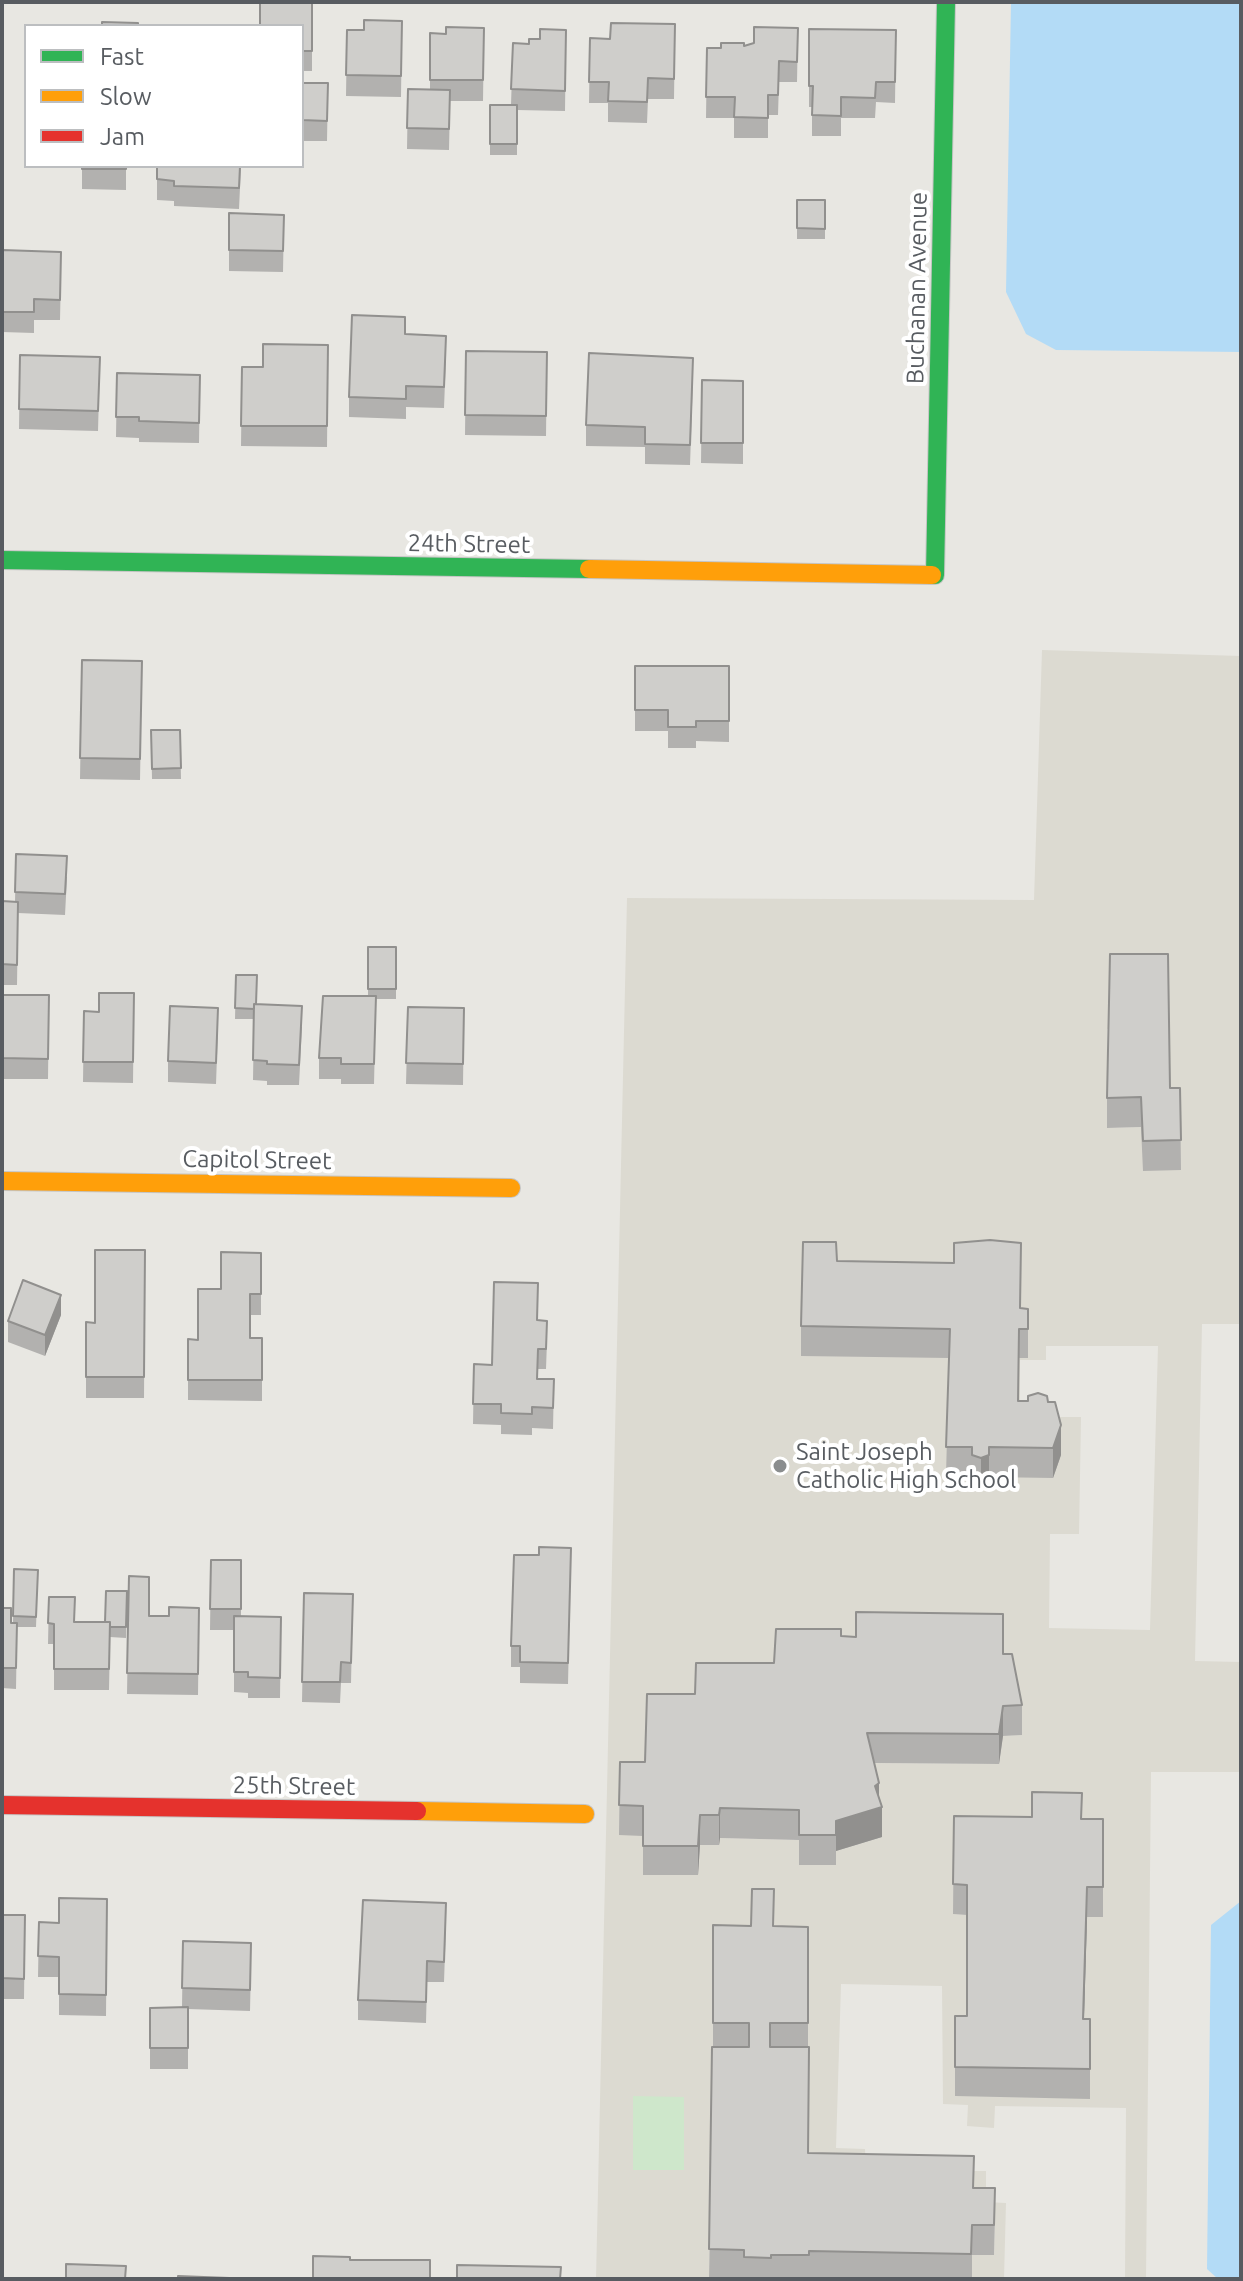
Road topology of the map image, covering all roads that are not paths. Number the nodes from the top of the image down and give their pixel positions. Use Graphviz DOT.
graph roads {
  1 [pos="946,2"];
  2 [pos="2,560"];
  3 [pos="935,575"];
  4 [pos="2,1181"];
  5 [pos="511,1188"];
  6 [pos="2,1805"];
  7 [pos="585,1814"];
  1 -- 3 [label="street, Buchanan Avenue"];
  2 -- 3 [label="street, 24th Street"];
  4 -- 5 [label="street, Capitol Street"];
  6 -- 7 [label="street, 25th Street"];
}
